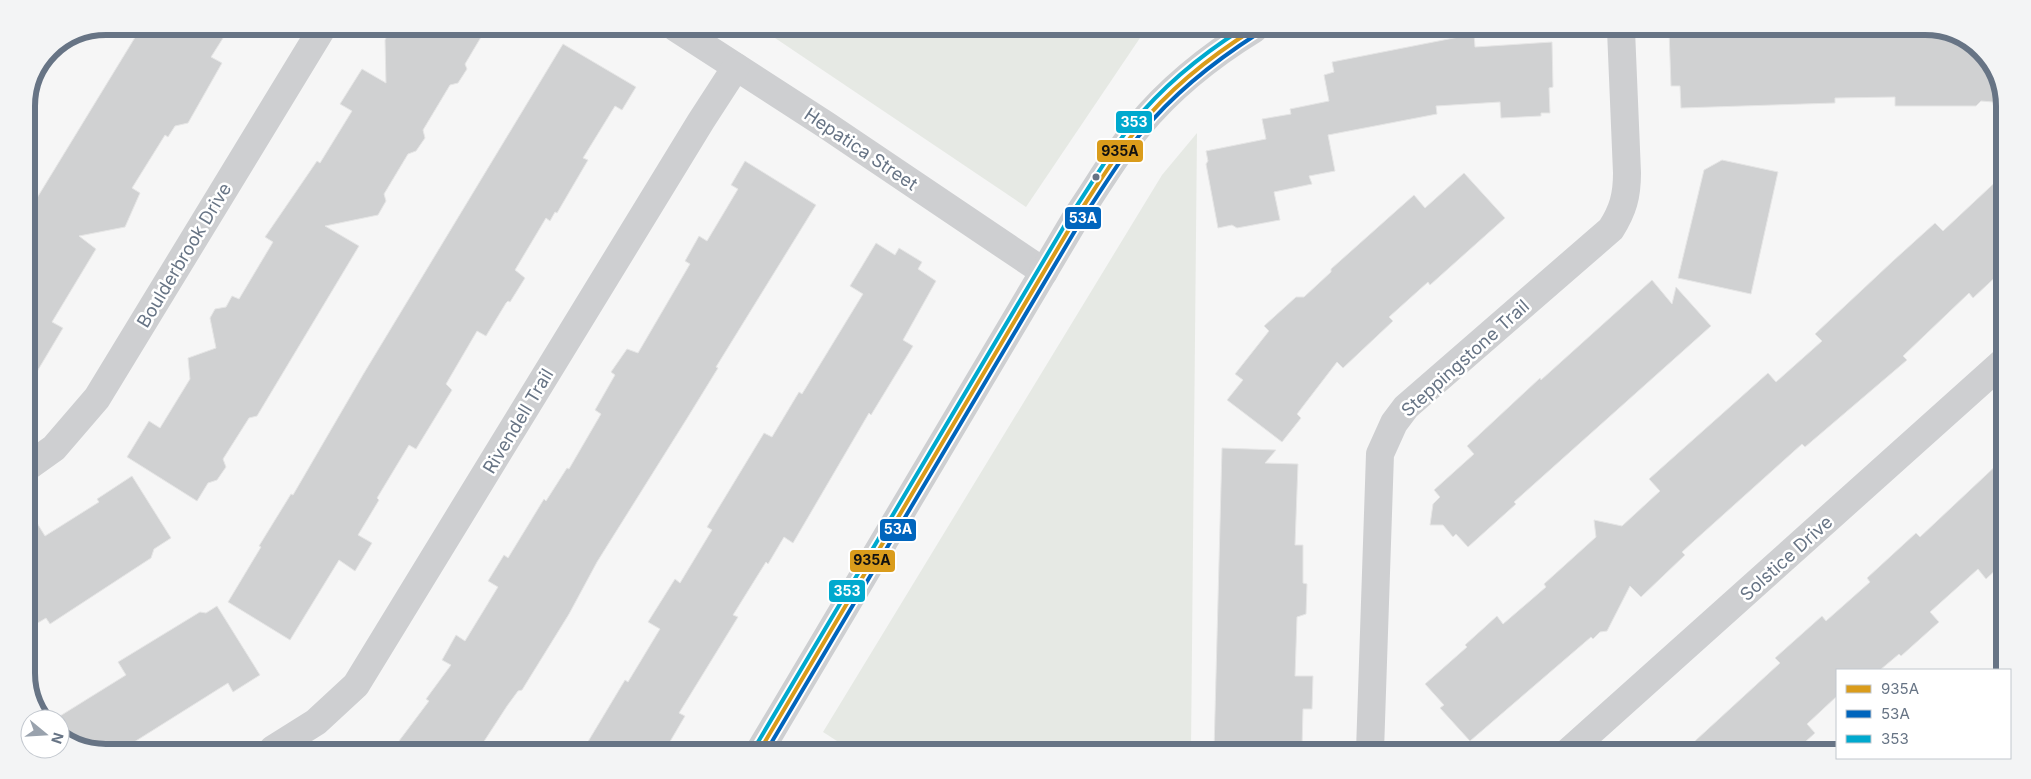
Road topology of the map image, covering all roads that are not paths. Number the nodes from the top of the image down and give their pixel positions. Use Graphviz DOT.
graph roads {
  1 [pos="318,35"];
  2 [pos="687,35"];
  3 [pos="1245,35"];
  4 [pos="1621,35"];
  5 [pos="736,67"];
  6 [pos="1044,272"];
  7 [pos="1996,368"];
  8 [pos="35,462"];
  9 [pos="282,744"];
  10 [pos="764,744"];
  11 [pos="1370,744"];
  12 [pos="1577,744"];
  1 -- 8 [label="street, Boulderbrook Drive"];
  2 -- 5 [label="street, Hepatica Street"];
  3 -- 6 [label="street"];
  4 -- 11 [label="street, Steppingstone Trail"];
  5 -- 6 [label="street, Hepatica Street"];
  5 -- 9 [label="street, Rivendell Trail"];
  6 -- 10 [label="street"];
  7 -- 12 [label="street, Solstice Drive"];
}
